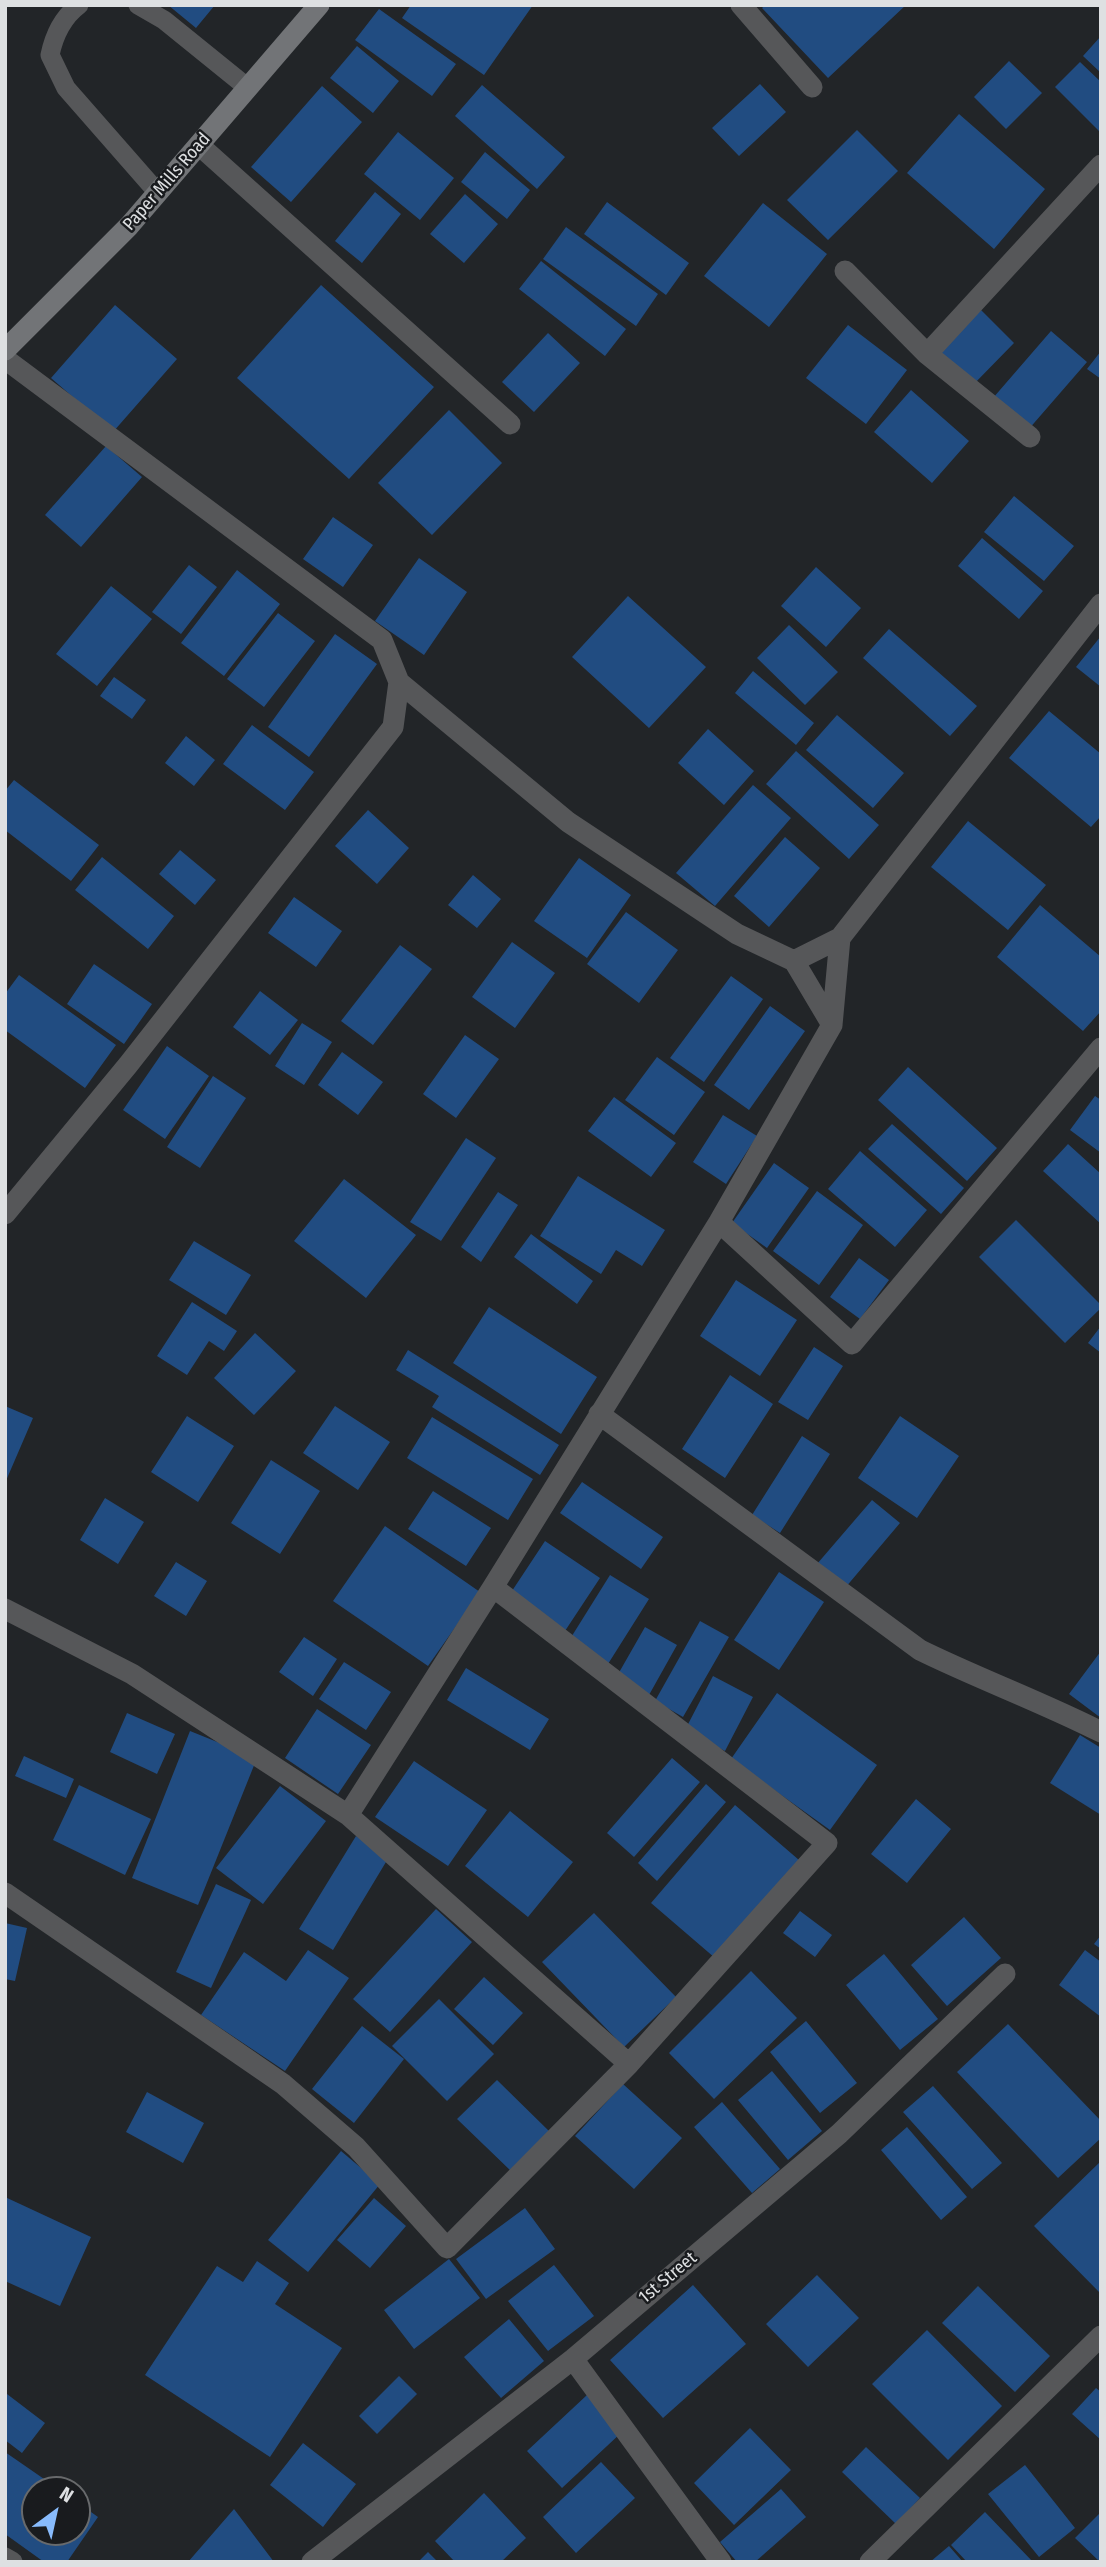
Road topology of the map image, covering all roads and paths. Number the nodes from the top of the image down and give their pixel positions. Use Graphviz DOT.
graph roads {
  1 [pos="79,5"];
  2 [pos="138,5"];
  3 [pos="319,5"];
  4 [pos="741,5"];
  5 [pos="812,87"];
  6 [pos="248,88"];
  7 [pos="199,145"];
  8 [pos="1101,165"];
  9 [pos="158,193"];
  10 [pos="845,271"];
  11 [pos="5,350"];
  12 [pos="927,354"];
  13 [pos="5,359"];
  14 [pos="510,424"];
  15 [pos="1030,437"];
  16 [pos="1101,604"];
  17 [pos="399,682"];
  18 [pos="840,938"];
  19 [pos="794,961"];
  20 [pos="832,1025"];
  21 [pos="1101,1048"];
  22 [pos="5,1214"];
  23 [pos="719,1222"];
  24 [pos="599,1415"];
  25 [pos="493,1587"];
  26 [pos="5,1609"];
  27 [pos="1101,1732"];
  28 [pos="348,1815"];
  29 [pos="5,1894"];
  30 [pos="1006,1974"];
  31 [pos="629,2064"];
  32 [pos="1101,2336"];
  33 [pos="573,2359"];
  34 [pos="5,2558"];
  35 [pos="12,2562"];
  36 [pos="312,2562"];
  37 [pos="721,2562"];
  38 [pos="870,2562"];
  1 -- 9 [label="lane"];
  2 -- 6 [label="lane"];
  3 -- 6 [label="main road, Paper Mills Road"];
  4 -- 5 [label="street"];
  6 -- 7 [label="main road, Paper Mills Road"];
  7 -- 9 [label="main road, Paper Mills Road"];
  7 -- 14 [label="street"];
  8 -- 12 [label="street"];
  9 -- 11 [label="main road, Paper Mills Road"];
  10 -- 12 [label="street"];
  12 -- 15 [label="street"];
  13 -- 17 [label="street"];
  16 -- 18 [label="street"];
  17 -- 19 [label="street"];
  17 -- 22 [label="street"];
  18 -- 19 [label="street"];
  18 -- 20 [label="street"];
  19 -- 20 [label="street"];
  20 -- 23 [label="street"];
  21 -- 23 [label="street"];
  23 -- 24 [label="street"];
  24 -- 25 [label="street"];
  24 -- 27 [label="street"];
  25 -- 28 [label="street"];
  25 -- 31 [label="street"];
  26 -- 28 [label="street"];
  28 -- 31 [label="street"];
  29 -- 31 [label="street"];
  30 -- 33 [label="street, 1st Street"];
  32 -- 38 [label="street"];
  33 -- 36 [label="street, 1st Street"];
  33 -- 37 [label="street"];
  34 -- 35 [label="street"];
}
